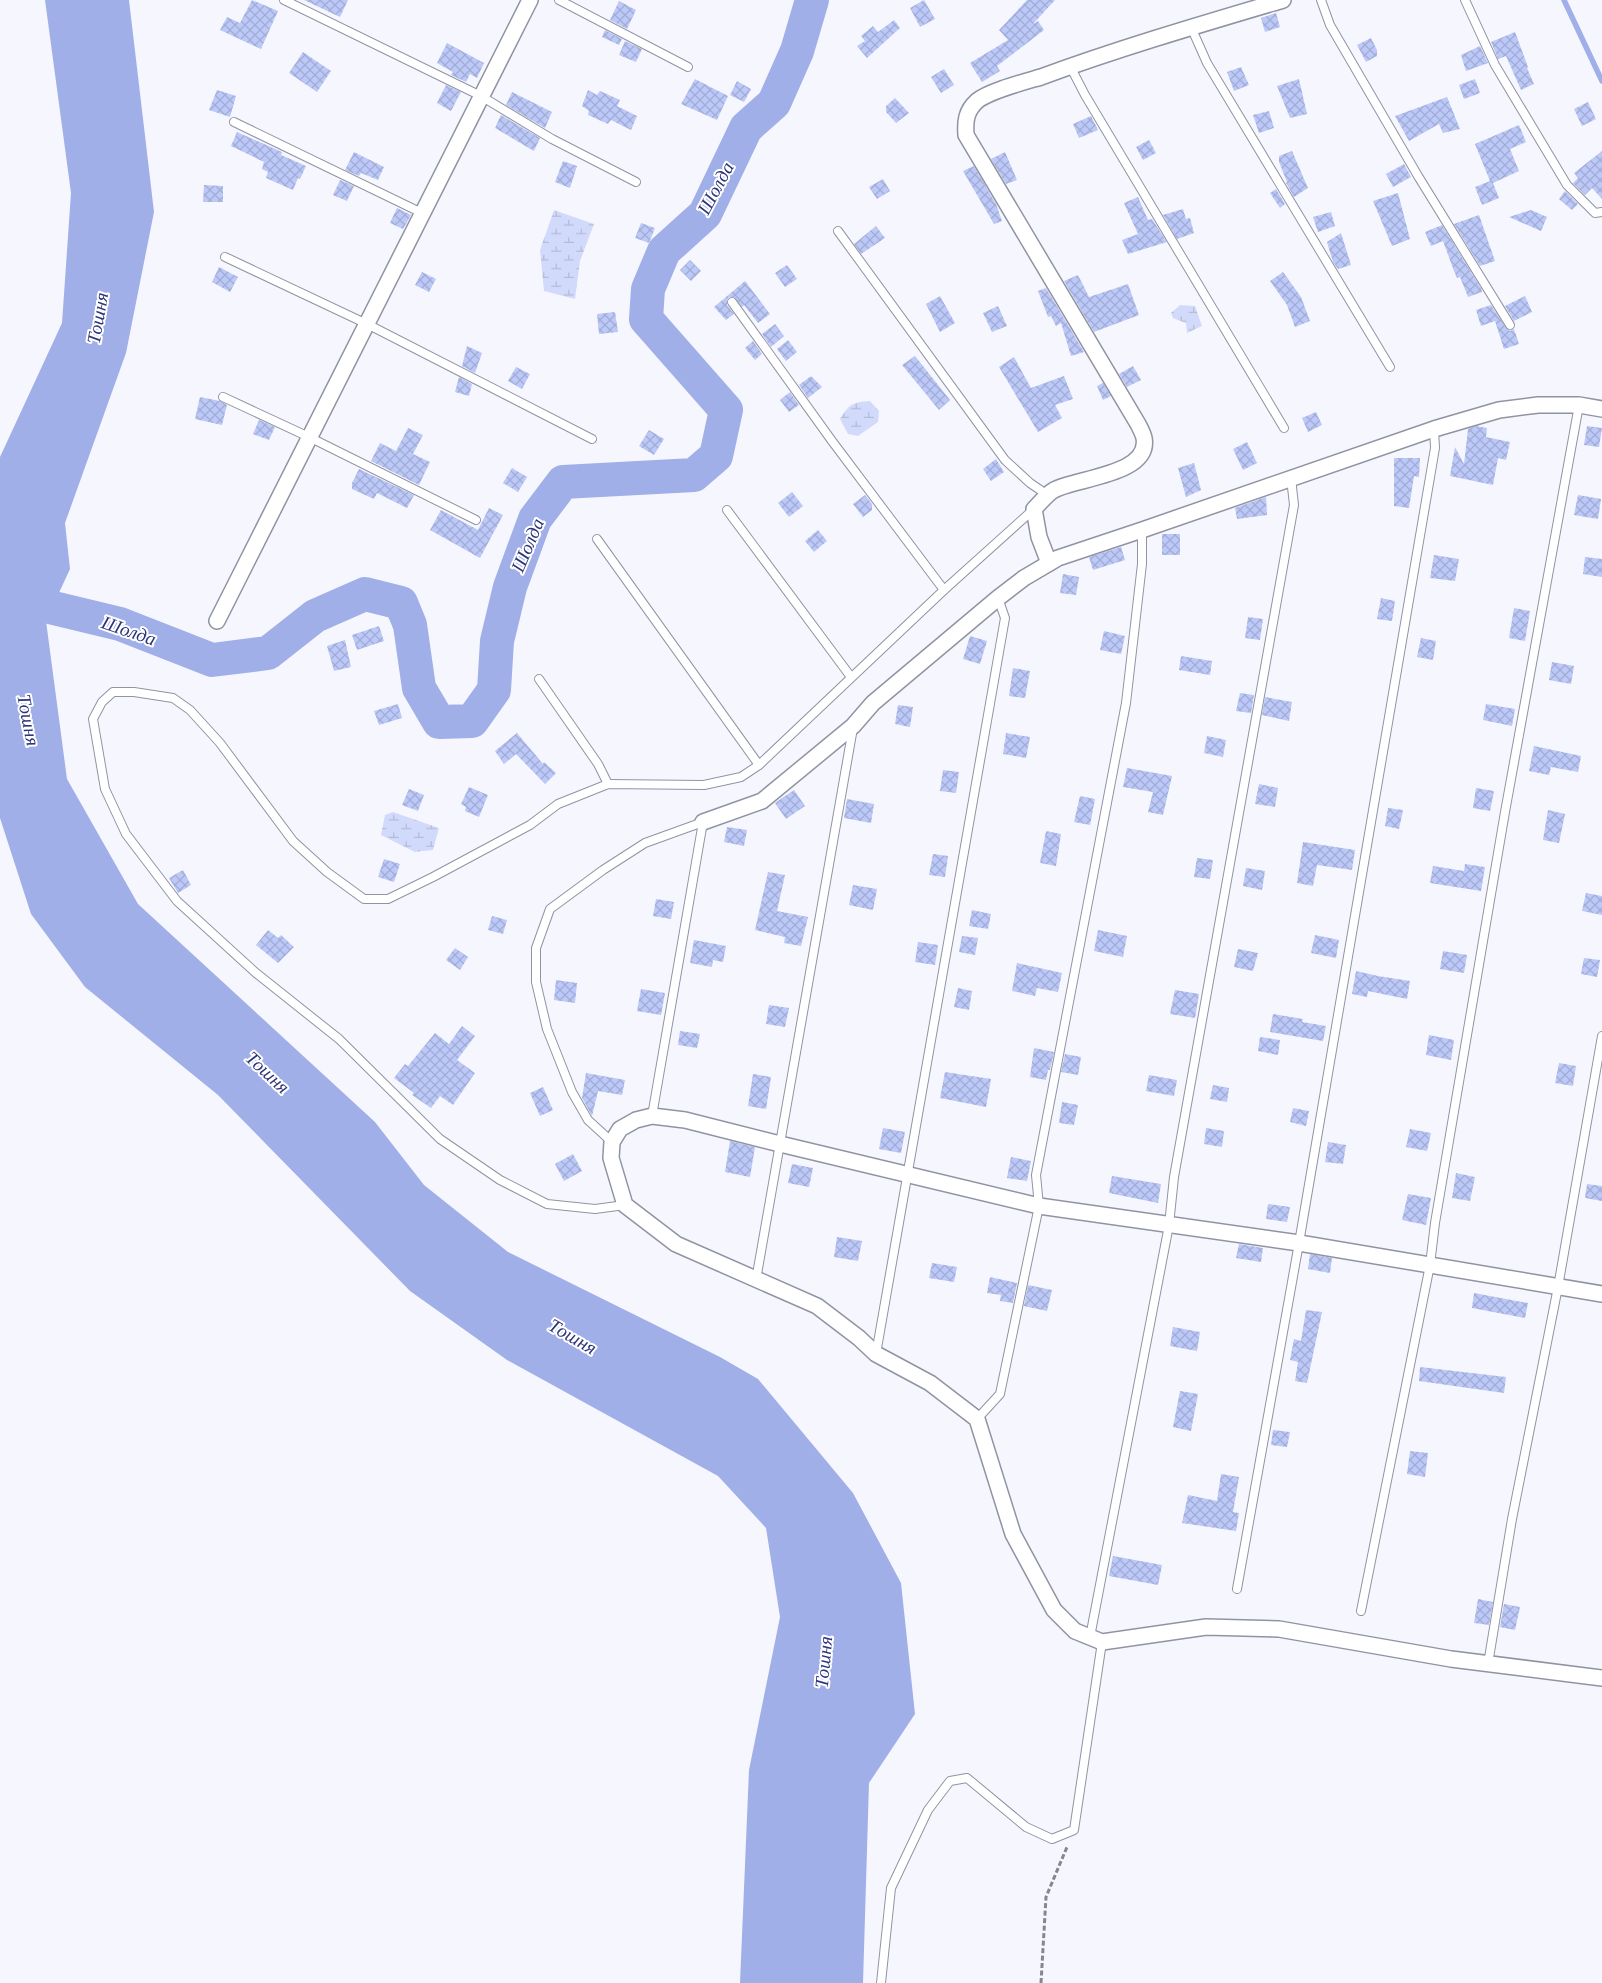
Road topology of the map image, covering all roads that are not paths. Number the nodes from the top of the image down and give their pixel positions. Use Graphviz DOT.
graph roads {
  1 [pos="284,0"];
  2 [pos="530,0"];
  3 [pos="559,0"];
  4 [pos="1283,0"];
  5 [pos="1321,0"];
  6 [pos="1469,1"];
  7 [pos="1191,27"];
  8 [pos="1070,66"];
  9 [pos="688,67"];
  10 [pos="481,96"];
  11 [pos="234,122"];
  12 [pos="636,182"];
  13 [pos="1602,212"];
  14 [pos="422,213"];
  15 [pos="838,231"];
  16 [pos="225,257"];
  17 [pos="732,302"];
  18 [pos="366,324"];
  19 [pos="1510,325"];
  20 [pos="1390,367"];
  21 [pos="223,397"];
  22 [pos="1579,405"];
  23 [pos="1602,409"];
  24 [pos="1284,428"];
  25 [pos="1434,429"];
  26 [pos="310,437"];
  27 [pos="592,439"];
  28 [pos="1291,478"];
  29 [pos="1048,496"];
  30 [pos="1034,509"];
  31 [pos="727,510"];
  32 [pos="476,520"];
  33 [pos="1142,530"];
  34 [pos="597,539"];
  35 [pos="1049,563"];
  36 [pos="944,590"];
  37 [pos="998,598"];
  38 [pos="217,621"];
  39 [pos="851,677"];
  40 [pos="539,679"];
  41 [pos="853,726"];
  42 [pos="759,764"];
  43 [pos="608,784"];
  44 [pos="703,822"];
  45 [pos="1602,1036"];
  46 [pos="652,1116"];
  47 [pos="612,1142"];
  48 [pos="780,1144"];
  49 [pos="908,1175"];
  50 [pos="625,1205"];
  51 [pos="1039,1206"];
  52 [pos="1169,1225"];
  53 [pos="1299,1242"];
  54 [pos="1430,1265"];
  55 [pos="756,1280"];
  56 [pos="1558,1287"];
  57 [pos="1602,1294"];
  58 [pos="876,1354"];
  59 [pos="977,1419"];
  60 [pos="1237,1589"];
  61 [pos="1361,1611"];
  62 [pos="1096,1640"];
  63 [pos="1488,1664"];
  64 [pos="1602,1678"];
  65 [pos="881,1983"];
  1 -- 10 [label="lane"];
  2 -- 10 [label="street"];
  3 -- 9 [label="lane"];
  4 -- 7 [label="street"];
  5 -- 19 [label="lane"];
  6 -- 13 [label="lane"];
  7 -- 8 [label="street"];
  7 -- 20 [label="lane"];
  8 -- 24 [label="lane"];
  8 -- 29 [label="street"];
  10 -- 12 [label="lane"];
  10 -- 14 [label="street"];
  11 -- 14 [label="lane"];
  14 -- 18 [label="street"];
  15 -- 29 [label="lane"];
  16 -- 18 [label="lane"];
  17 -- 36 [label="lane"];
  18 -- 26 [label="street"];
  18 -- 27 [label="lane"];
  21 -- 26 [label="lane"];
  22 -- 23 [label="street"];
  22 -- 25 [label="street"];
  22 -- 54 [label="lane"];
  25 -- 28 [label="street"];
  25 -- 53 [label="lane"];
  26 -- 32 [label="lane"];
  26 -- 38 [label="street"];
  28 -- 33 [label="street"];
  28 -- 52 [label="lane"];
  29 -- 30 [label="street"];
  30 -- 35 [label="street"];
  30 -- 36 [label="lane"];
  31 -- 39 [label="lane"];
  33 -- 35 [label="street"];
  33 -- 51 [label="lane"];
  34 -- 42 [label="lane"];
  35 -- 37 [label="street"];
  36 -- 39 [label="lane"];
  37 -- 41 [label="street"];
  37 -- 49 [label="lane"];
  39 -- 42 [label="lane"];
  40 -- 43 [label="lane"];
  41 -- 44 [label="street"];
  41 -- 48 [label="lane"];
  42 -- 43 [label="lane"];
  43 -- 50 [label="lane"];
  44 -- 46 [label="lane"];
  44 -- 47 [label="lane"];
  45 -- 56 [label="lane"];
  46 -- 47 [label="street"];
  46 -- 48 [label="street"];
  47 -- 50 [label="street"];
  48 -- 49 [label="street"];
  48 -- 55 [label="lane"];
  49 -- 51 [label="street"];
  49 -- 58 [label="lane"];
  50 -- 55 [label="street"];
  51 -- 52 [label="street"];
  51 -- 59 [label="lane"];
  52 -- 53 [label="street"];
  52 -- 62 [label="lane"];
  53 -- 54 [label="street"];
  53 -- 60 [label="lane"];
  54 -- 56 [label="street"];
  54 -- 61 [label="lane"];
  55 -- 58 [label="street"];
  56 -- 57 [label="street"];
  56 -- 63 [label="lane"];
  58 -- 59 [label="street"];
  59 -- 62 [label="street"];
  62 -- 63 [label="street"];
  62 -- 65 [label="lane"];
  63 -- 64 [label="street"];
}
